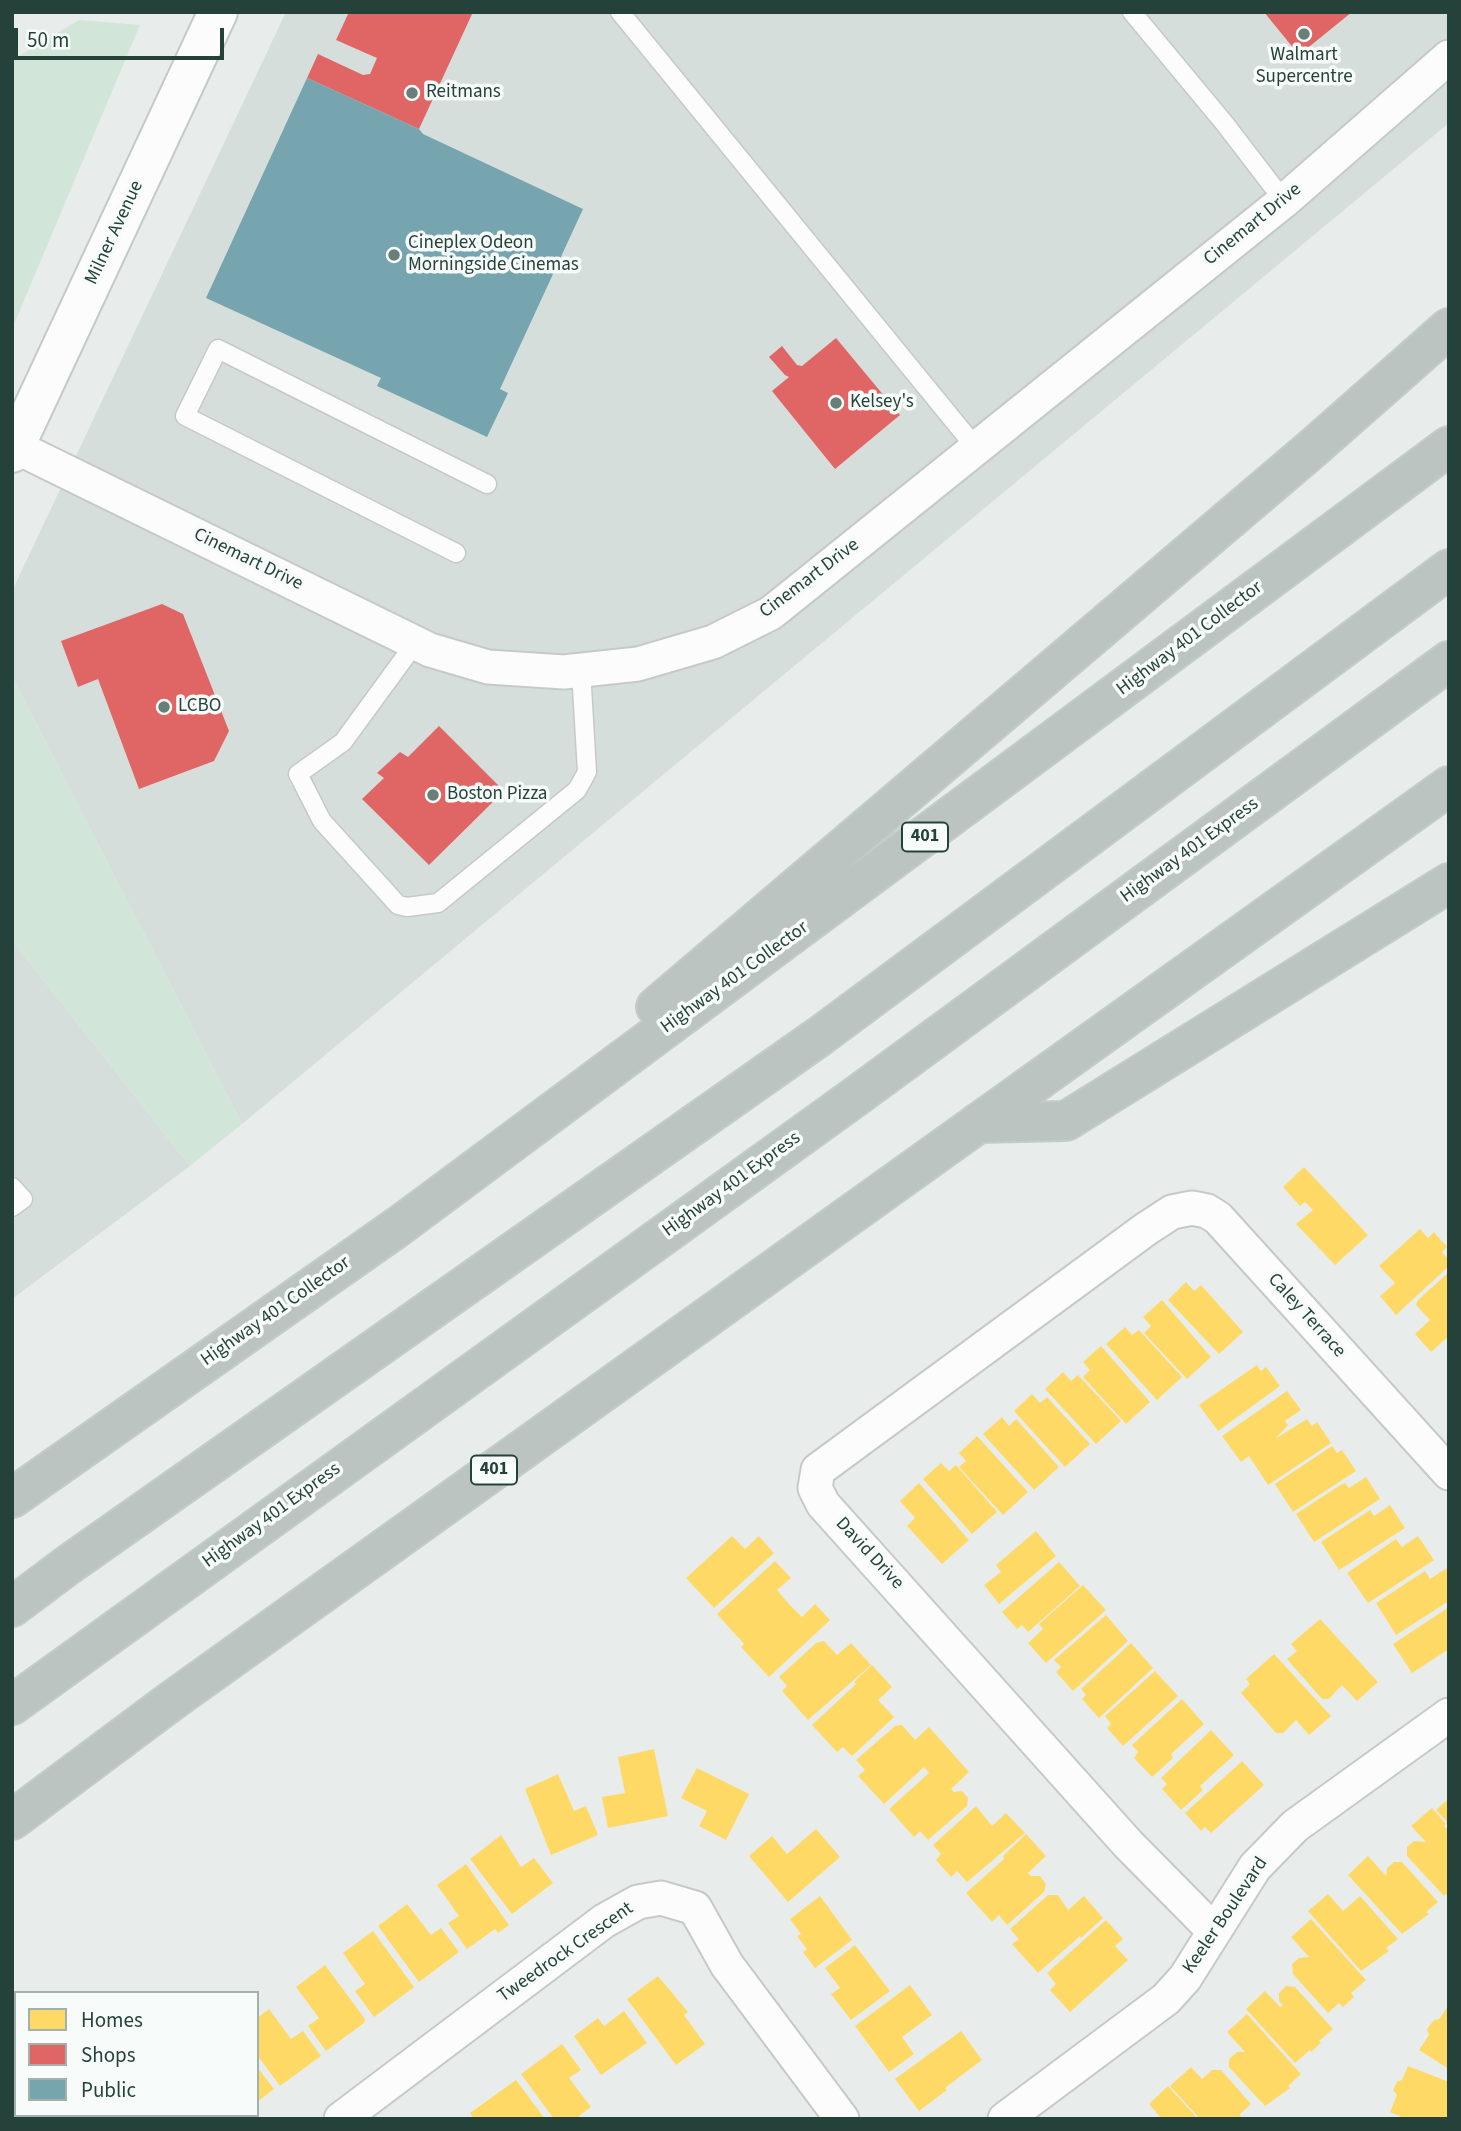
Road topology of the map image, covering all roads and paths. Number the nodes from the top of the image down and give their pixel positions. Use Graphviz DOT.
graph roads {
  1 [pos="218,12"];
  2 [pos="620,12"];
  3 [pos="1132,12"];
  4 [pos="1449,57"];
  5 [pos="1284,201"];
  6 [pos="1449,328"];
  7 [pos="1449,446"];
  8 [pos="976,448"];
  9 [pos="14,450"];
  10 [pos="487,484"];
  11 [pos="456,553"];
  12 [pos="1449,569"];
  13 [pos="416,642"];
  14 [pos="1449,661"];
  15 [pos="581,670"];
  16 [pos="1449,786"];
  17 [pos="1449,883"];
  18 [pos="978,1123"];
  19 [pos="12,1187"];
  20 [pos="12,1208"];
  21 [pos="399,1226"];
  22 [pos="1146,1229"];
  23 [pos="1449,1473"];
  24 [pos="12,1498"];
  25 [pos="12,1607"];
  26 [pos="12,1705"];
  27 [pos="1449,1715"];
  28 [pos="12,1820"];
  29 [pos="1214,1931"];
  30 [pos="341,2119"];
  31 [pos="842,2119"];
  32 [pos="1005,2119"];
  1 -- 9 [label="main road, Milner Avenue"];
  2 -- 8 [label="lane"];
  3 -- 5 [label="lane"];
  4 -- 5 [label="street, Cinemart Drive"];
  5 -- 8 [label="street, Cinemart Drive"];
  6 -- 21 [label="highway"];
  7 -- 21 [label="highway, Highway 401 Collector / 401"];
  8 -- 15 [label="street, Cinemart Drive"];
  9 -- 13 [label="street, Cinemart Drive"];
  10 -- 11 [label="lane"];
  12 -- 25 [label="highway"];
  13 -- 15 [label="street, Cinemart Drive"];
  13 -- 15 [label="lane"];
  14 -- 26 [label="highway, Highway 401 Express"];
  16 -- 18 [label="highway, 401"];
  17 -- 18 [label="highway"];
  18 -- 28 [label="highway, 401"];
  19 -- 20 [label="lane"];
  21 -- 24 [label="highway, Highway 401 Collector / 401"];
  22 -- 23 [label="street, Caley Terrace"];
  22 -- 29 [label="street, David Drive"];
  27 -- 29 [label="street, Keeler Boulevard"];
  29 -- 32 [label="street, Keeler Boulevard"];
  30 -- 31 [label="street, Tweedrock Crescent"];
}
